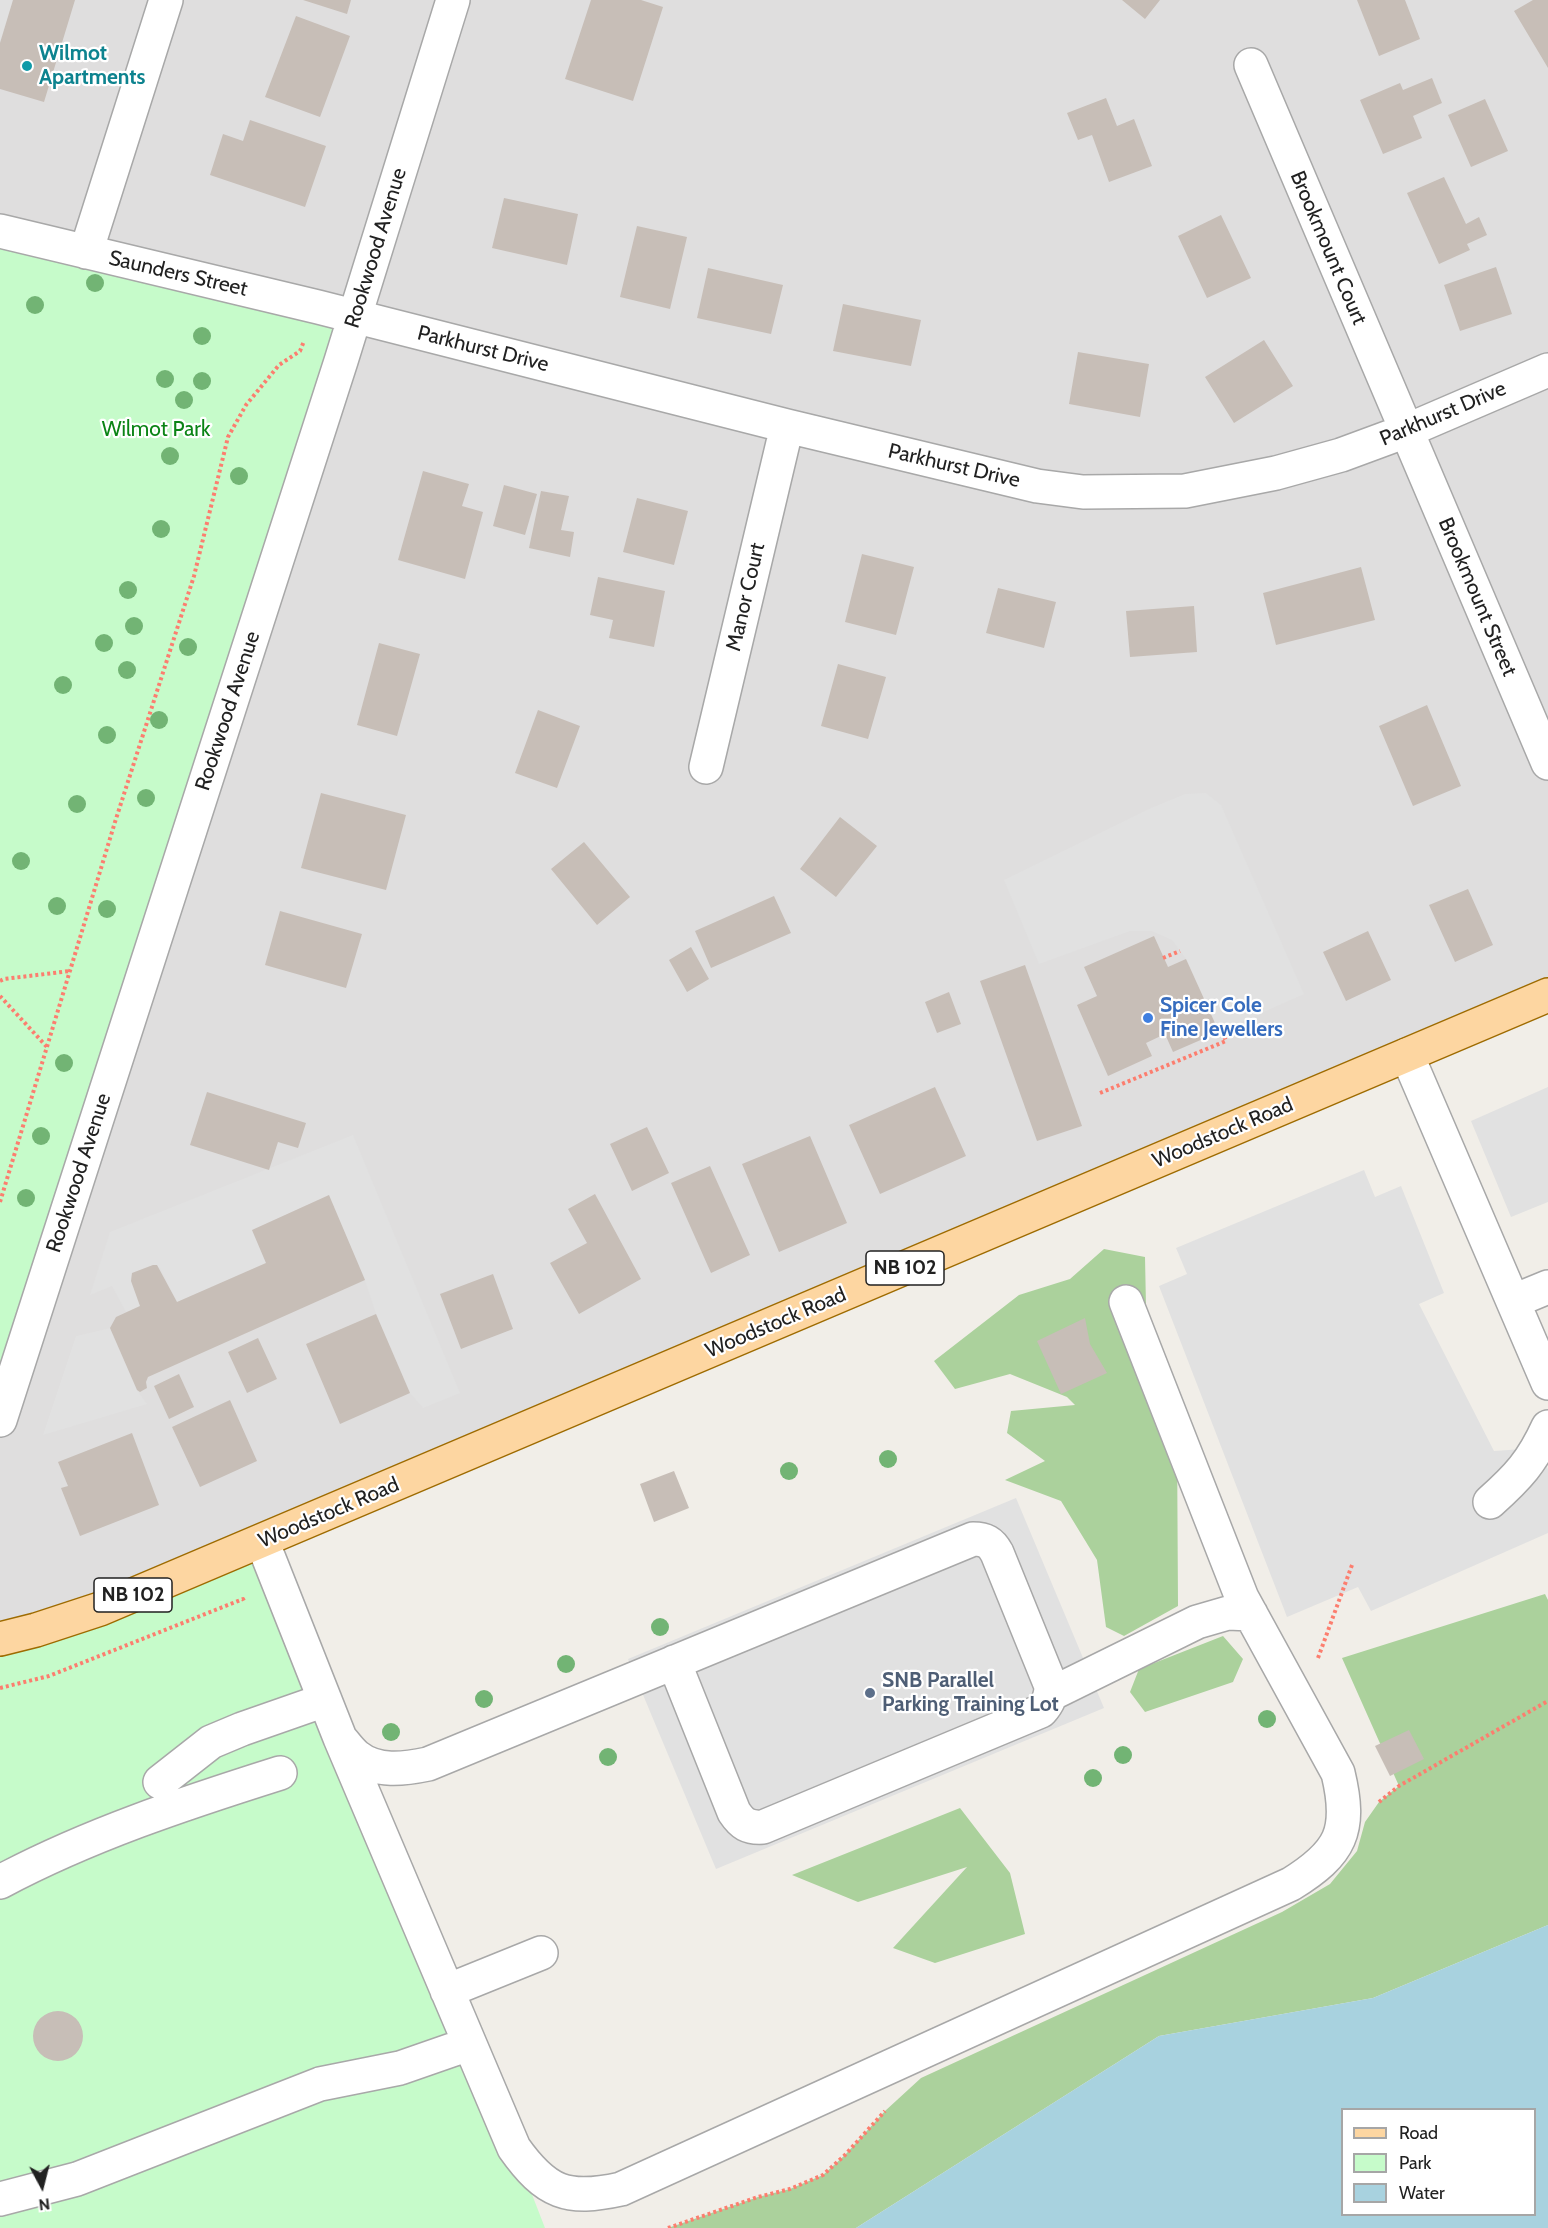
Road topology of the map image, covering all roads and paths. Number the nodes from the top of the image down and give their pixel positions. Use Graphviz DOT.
graph roads {
  1 [pos="166,0"];
  2 [pos="453,0"];
  3 [pos="1251,65"];
  4 [pos="0,231"];
  5 [pos="86,252"];
  6 [pos="355,317"];
  7 [pos="300,351"];
  8 [pos="1548,370"];
  9 [pos="787,426"];
  10 [pos="1406,431"];
  11 [pos="1548,762"];
  12 [pos="705,767"];
  13 [pos="1180,951"];
  14 [pos="1163,958"];
  15 [pos="70,971"];
  16 [pos="0,981"];
  17 [pos="1548,995"];
  18 [pos="0,996"];
  19 [pos="1222,1030"];
  20 [pos="47,1047"];
  21 [pos="1407,1055"];
  22 [pos="1100,1093"];
  23 [pos="0,1202"];
  24 [pos="1548,1287"];
  25 [pos="1514,1301"];
  26 [pos="1126,1302"];
  27 [pos="1548,1383"];
  28 [pos="0,1420"];
  29 [pos="1548,1427"];
  30 [pos="1490,1502"];
  31 [pos="262,1541"];
  32 [pos="1352,1565"];
  33 [pos="243,1599"];
  34 [pos="1251,1614"];
  35 [pos="0,1639"];
  36 [pos="674,1662"];
  37 [pos="0,1688"];
  38 [pos="1051,1694"];
  39 [pos="325,1700"];
  40 [pos="1305,1712"];
  41 [pos="340,1738"];
  42 [pos="280,1773"];
  43 [pos="160,1782"];
  44 [pos="0,1882"];
  45 [pos="541,1953"];
  46 [pos="447,1991"];
  47 [pos="470,2044"];
  48 [pos="0,2199"];
  1 -- 5 [label="street"];
  2 -- 6 [label="street, Rookwood Avenue"];
  3 -- 10 [label="street, Brookmount Court"];
  4 -- 5 [label="street, Saunders Street"];
  5 -- 6 [label="street, Saunders Street"];
  6 -- 9 [label="street, Parkhurst Drive"];
  6 -- 28 [label="street, Rookwood Avenue"];
  7 -- 15 [label="path"];
  8 -- 10 [label="street, Parkhurst Drive"];
  9 -- 10 [label="street, Parkhurst Drive"];
  9 -- 12 [label="street, Manor Court"];
  10 -- 11 [label="street, Brookmount Street"];
  13 -- 14 [label="path"];
  15 -- 16 [label="path"];
  15 -- 20 [label="path"];
  17 -- 21 [label="main road, Woodstock Road / NB 102"];
  18 -- 20 [label="path"];
  19 -- 22 [label="path"];
  20 -- 23 [label="path"];
  21 -- 25 [label="street"];
  21 -- 31 [label="main road, Woodstock Road / NB 102"];
  24 -- 25 [label="street"];
  25 -- 27 [label="street"];
  26 -- 34 [label="street"];
  29 -- 30 [label="street"];
  31 -- 35 [label="main road, Woodstock Road / NB 102"];
  31 -- 39 [label="street"];
  32 -- 40 [label="path"];
  33 -- 37 [label="path"];
  34 -- 38 [label="street"];
  34 -- 40 [label="street"];
  36 -- 38 [label="street"];
  36 -- 38 [label="street"];
  36 -- 41 [label="street"];
  39 -- 41 [label="street"];
  39 -- 43 [label="street"];
  40 -- 47 [label="street"];
  41 -- 46 [label="street"];
  42 -- 44 [label="street"];
  45 -- 46 [label="street"];
  46 -- 47 [label="street"];
  47 -- 48 [label="street"];
}
